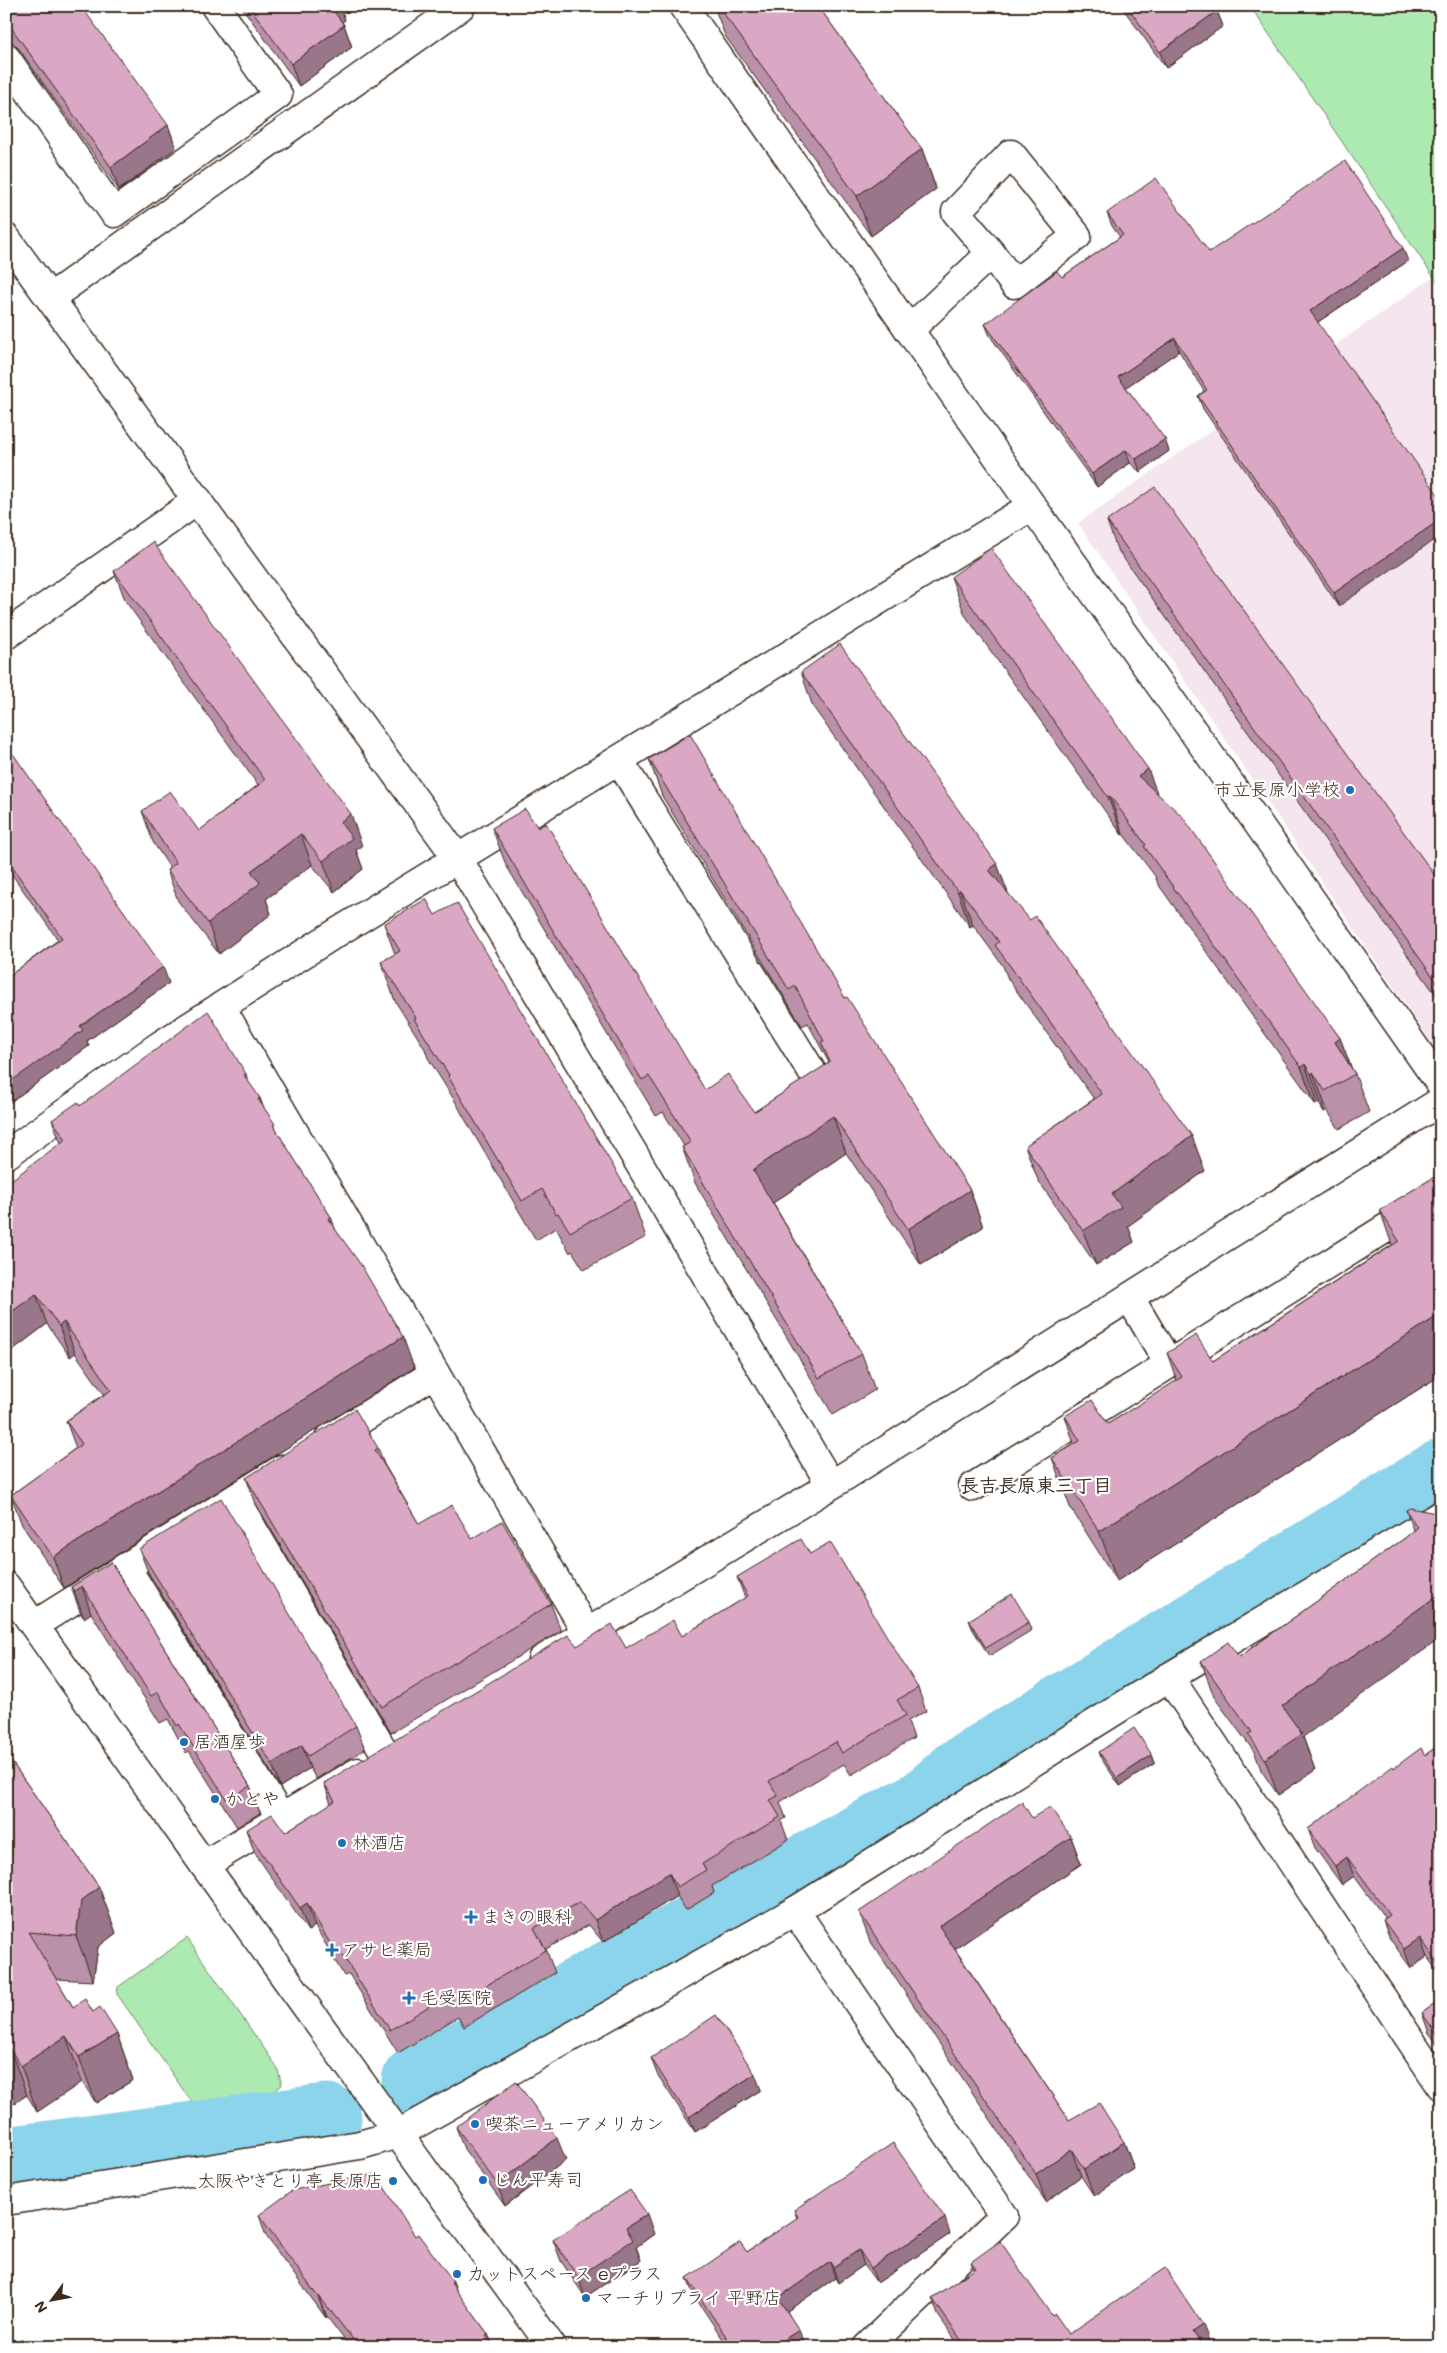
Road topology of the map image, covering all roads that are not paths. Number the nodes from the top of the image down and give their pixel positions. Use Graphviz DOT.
graph roads {
  1 [pos="215,6"];
  2 [pos="461,6"];
  3 [pos="683,6"];
  4 [pos="6,58"];
  5 [pos="6,238"];
  6 [pos="991,253"];
  7 [pos="51,297"];
  8 [pos="909,330"];
  9 [pos="198,500"];
  10 [pos="1032,506"];
  11 [pos="6,635"];
  12 [pos="619,760"];
  13 [pos="458,859"];
  14 [pos="221,1007"];
  15 [pos="1441,1085"];
  16 [pos="825,1093"];
  17 [pos="1441,1102"];
  18 [pos="6,1155"];
  19 [pos="1415,1210"];
  20 [pos="1130,1298"];
  21 [pos="1169,1364"];
  22 [pos="435,1373"];
  23 [pos="831,1485"];
  24 [pos="973,1487"];
  25 [pos="235,1499"];
  26 [pos="1441,1515"];
  27 [pos="126,1567"];
  28 [pos="6,1586"];
  29 [pos="34,1625"];
  30 [pos="587,1633"];
  31 [pos="520,1674"];
  32 [pos="1169,1678"];
  33 [pos="411,1740"];
  34 [pos="386,1755"];
  35 [pos="281,1818"];
  36 [pos="204,1865"];
  37 [pos="795,1911"];
  38 [pos="1441,2086"];
  39 [pos="398,2134"];
  40 [pos="6,2201"];
  41 [pos="552,2347"];
  42 [pos="867,2347"];
  1 -- 4 [label="street"];
  2 -- 7 [label="street"];
  3 -- 8 [label="street"];
  5 -- 7 [label="street"];
  6 -- 6 [label="street"];
  6 -- 8 [label="street"];
  7 -- 9 [label="street"];
  8 -- 10 [label="street"];
  9 -- 11 [label="street"];
  9 -- 13 [label="street"];
  10 -- 12 [label="street"];
  10 -- 15 [label="street"];
  12 -- 13 [label="street"];
  12 -- 16 [label="street"];
  13 -- 14 [label="street"];
  13 -- 23 [label="street"];
  14 -- 18 [label="street"];
  14 -- 22 [label="street"];
  17 -- 20 [label="street"];
  19 -- 21 [label="street"];
  20 -- 21 [label="street"];
  20 -- 23 [label="street"];
  21 -- 24 [label="street"];
  22 -- 25 [label="street"];
  22 -- 30 [label="street"];
  23 -- 30 [label="street"];
  25 -- 27 [label="street"];
  25 -- 34 [label="street"];
  26 -- 32 [label="street"];
  27 -- 29 [label="street"];
  27 -- 35 [label="street"];
  28 -- 29 [label="street"];
  29 -- 36 [label="street"];
  30 -- 31 [label="street"];
  32 -- 37 [label="street"];
  32 -- 38 [label="street"];
  33 -- 34 [label="street"];
  34 -- 35 [label="street"];
  35 -- 36 [label="street"];
  36 -- 39 [label="street"];
  37 -- 39 [label="street"];
  37 -- 42 [label="street"];
  39 -- 40 [label="street"];
  39 -- 41 [label="street"];
}
